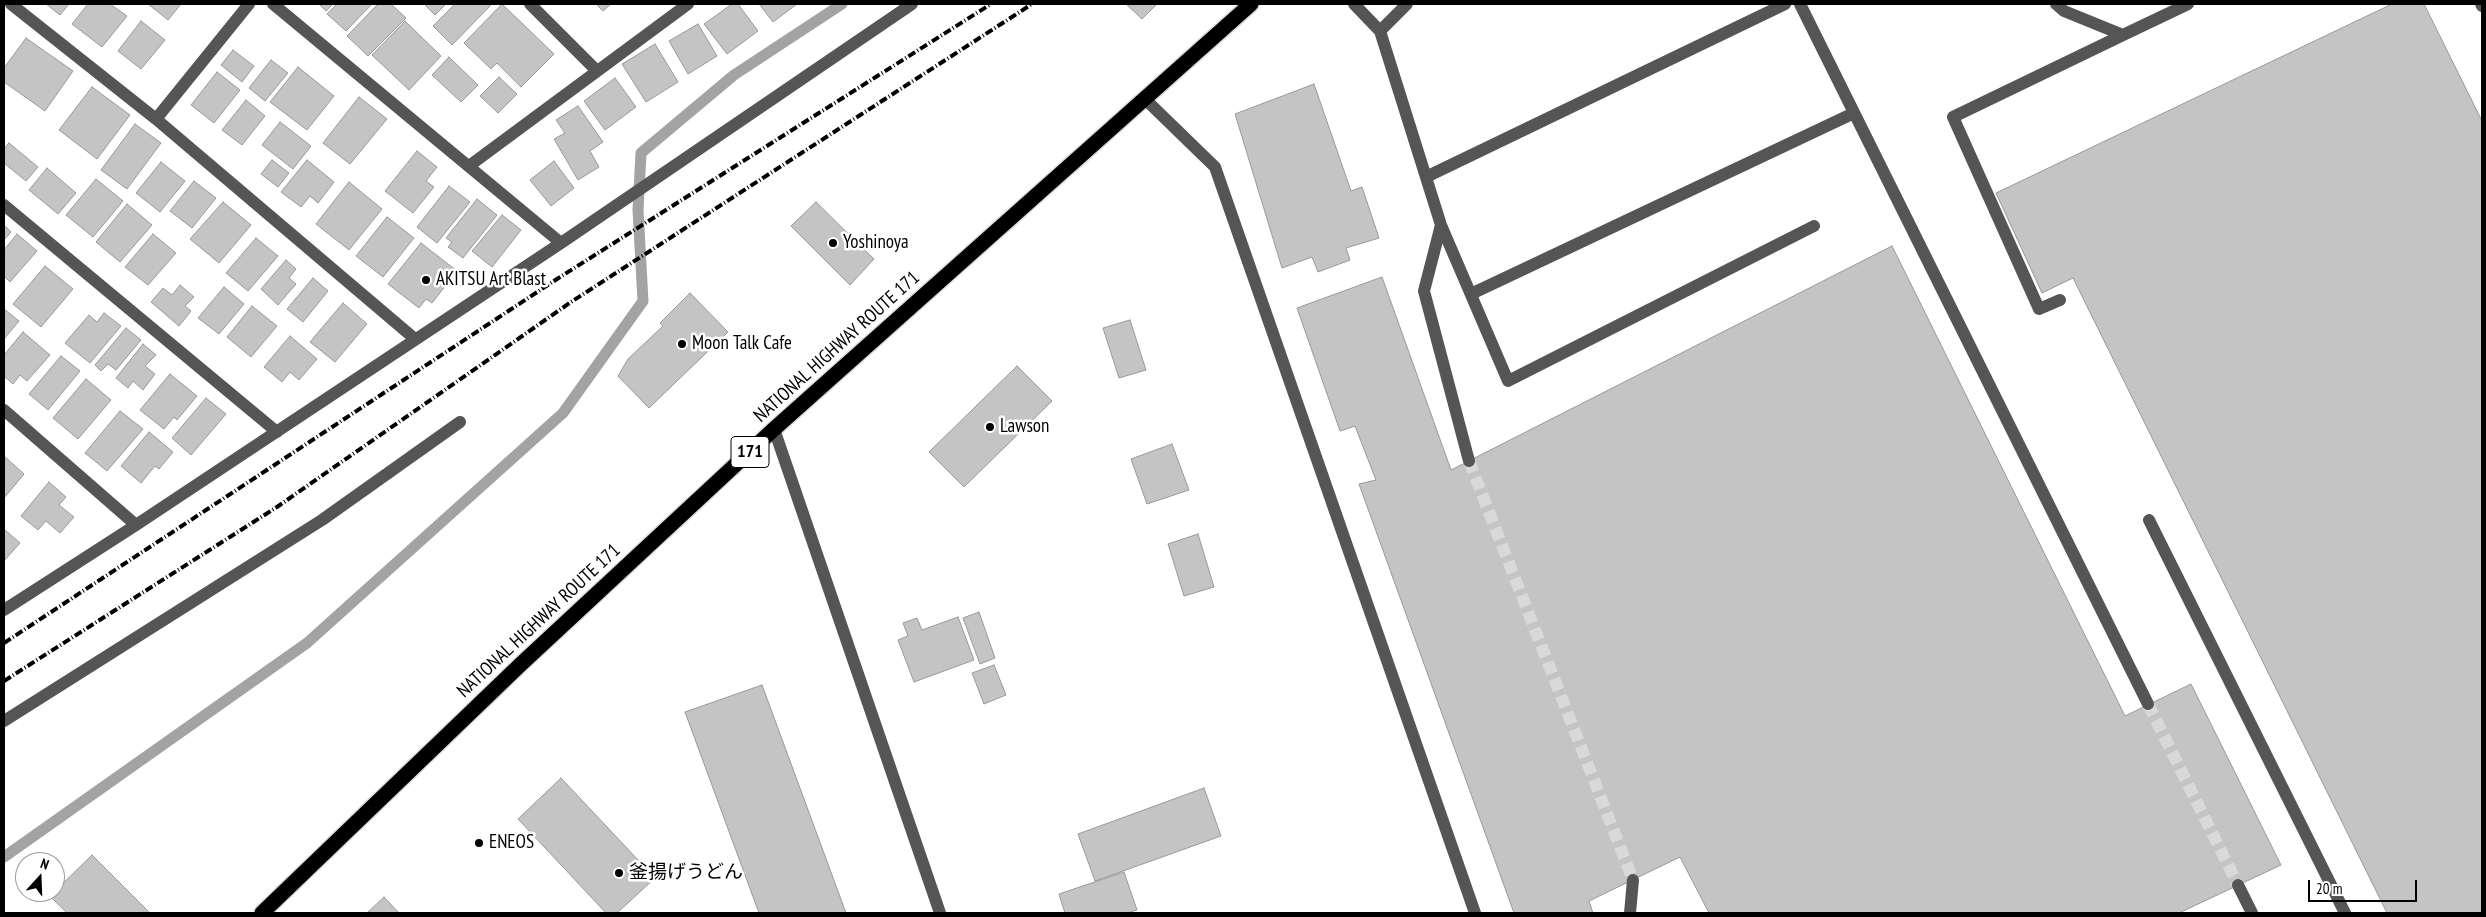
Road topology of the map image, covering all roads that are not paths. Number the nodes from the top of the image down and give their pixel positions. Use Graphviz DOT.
graph roads {
  1 [pos="11,4"];
  2 [pos="249,4"];
  3 [pos="273,4"];
  4 [pos="530,4"];
  5 [pos="688,4"];
  6 [pos="912,4"];
  7 [pos="1251,4"];
  8 [pos="1354,4"];
  9 [pos="1407,4"];
  10 [pos="1785,4"];
  11 [pos="1800,4"];
  12 [pos="2056,4"];
  13 [pos="2188,4"];
  14 [pos="1380,31"];
  15 [pos="2123,35"];
  16 [pos="597,71"];
  17 [pos="1144,99"];
  18 [pos="1854,113"];
  19 [pos="156,119"];
  20 [pos="469,166"];
  21 [pos="1426,177"];
  22 [pos="4,205"];
  23 [pos="1441,225"];
  24 [pos="1814,226"];
  25 [pos="561,243"];
  26 [pos="1471,294"];
  27 [pos="2060,300"];
  28 [pos="415,339"];
  29 [pos="4,410"];
  30 [pos="460,422"];
  31 [pos="774,429"];
  32 [pos="277,432"];
  33 [pos="1468,461"];
  34 [pos="2149,520"];
  35 [pos="136,525"];
  36 [pos="4,610"];
  37 [pos="2148,704"];
  38 [pos="4,721"];
  39 [pos="1633,880"];
  40 [pos="2238,885"];
  41 [pos="262,913"];
  42 [pos="940,913"];
  43 [pos="1475,913"];
  44 [pos="1630,913"];
  45 [pos="2252,913"];
  46 [pos="2345,913"];
  1 -- 19 [label="street"];
  2 -- 19 [label="street"];
  3 -- 20 [label="street"];
  4 -- 16 [label="street"];
  5 -- 16 [label="street"];
  6 -- 25 [label="street"];
  7 -- 17 [label="highway, NATIONAL HIGHWAY ROUTE 171 / 171"];
  8 -- 14 [label="street"];
  9 -- 14 [label="street"];
  10 -- 21 [label="street"];
  11 -- 18 [label="street"];
  12 -- 15 [label="street"];
  13 -- 15 [label="street"];
  14 -- 21 [label="street"];
  15 -- 27 [label="street"];
  16 -- 20 [label="street"];
  17 -- 31 [label="highway, NATIONAL HIGHWAY ROUTE 171 / 171"];
  17 -- 43 [label="street"];
  18 -- 26 [label="street"];
  18 -- 37 [label="street"];
  19 -- 28 [label="street"];
  20 -- 25 [label="street"];
  21 -- 23 [label="street"];
  22 -- 32 [label="street"];
  23 -- 26 [label="street"];
  23 -- 33 [label="street"];
  24 -- 26 [label="street"];
  25 -- 28 [label="street"];
  28 -- 32 [label="street"];
  29 -- 35 [label="street"];
  30 -- 38 [label="street"];
  31 -- 41 [label="highway, NATIONAL HIGHWAY ROUTE 171 / 171"];
  31 -- 42 [label="street"];
  32 -- 35 [label="street"];
  34 -- 46 [label="street"];
  35 -- 36 [label="street"];
  39 -- 44 [label="street"];
  40 -- 45 [label="street"];
}
